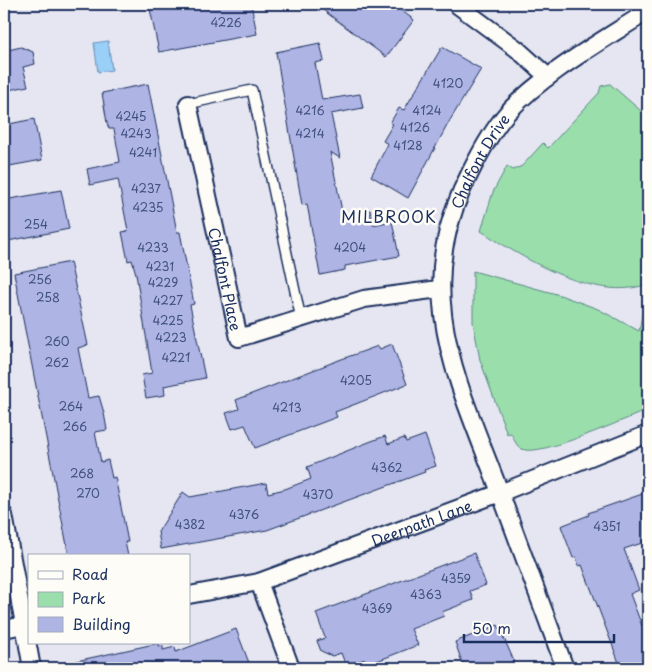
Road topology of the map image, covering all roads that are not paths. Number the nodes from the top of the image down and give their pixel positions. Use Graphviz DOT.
graph roads {
  1 [pos="456,4"];
  2 [pos="648,11"];
  3 [pos="548,77"];
  4 [pos="188,104"];
  5 [pos="439,289"];
  6 [pos="301,319"];
  7 [pos="648,434"];
  8 [pos="500,493"];
  9 [pos="4,515"];
  10 [pos="259,582"];
  11 [pos="190,595"];
  12 [pos="27,624"];
  13 [pos="4,629"];
  14 [pos="29,644"];
  15 [pos="32,668"];
  16 [pos="291,668"];
  17 [pos="565,668"];
  1 -- 3 [label="street"];
  2 -- 3 [label="street, Chalfont Drive"];
  3 -- 5 [label="street, Chalfont Drive"];
  4 -- 6 [label="lane"];
  4 -- 6 [label="street, Chalfont Place"];
  5 -- 6 [label="street, Chalfont Place"];
  5 -- 8 [label="street, Chalfont Drive"];
  7 -- 8 [label="street, Deerpath Lane"];
  8 -- 10 [label="street, Deerpath Lane"];
  8 -- 17 [label="street, Chalfont Drive"];
  9 -- 12 [label="street"];
  10 -- 11 [label="street, Deerpath Lane"];
  10 -- 16 [label="street"];
  12 -- 13 [label="street"];
  14 -- 15 [label="street"];
}
